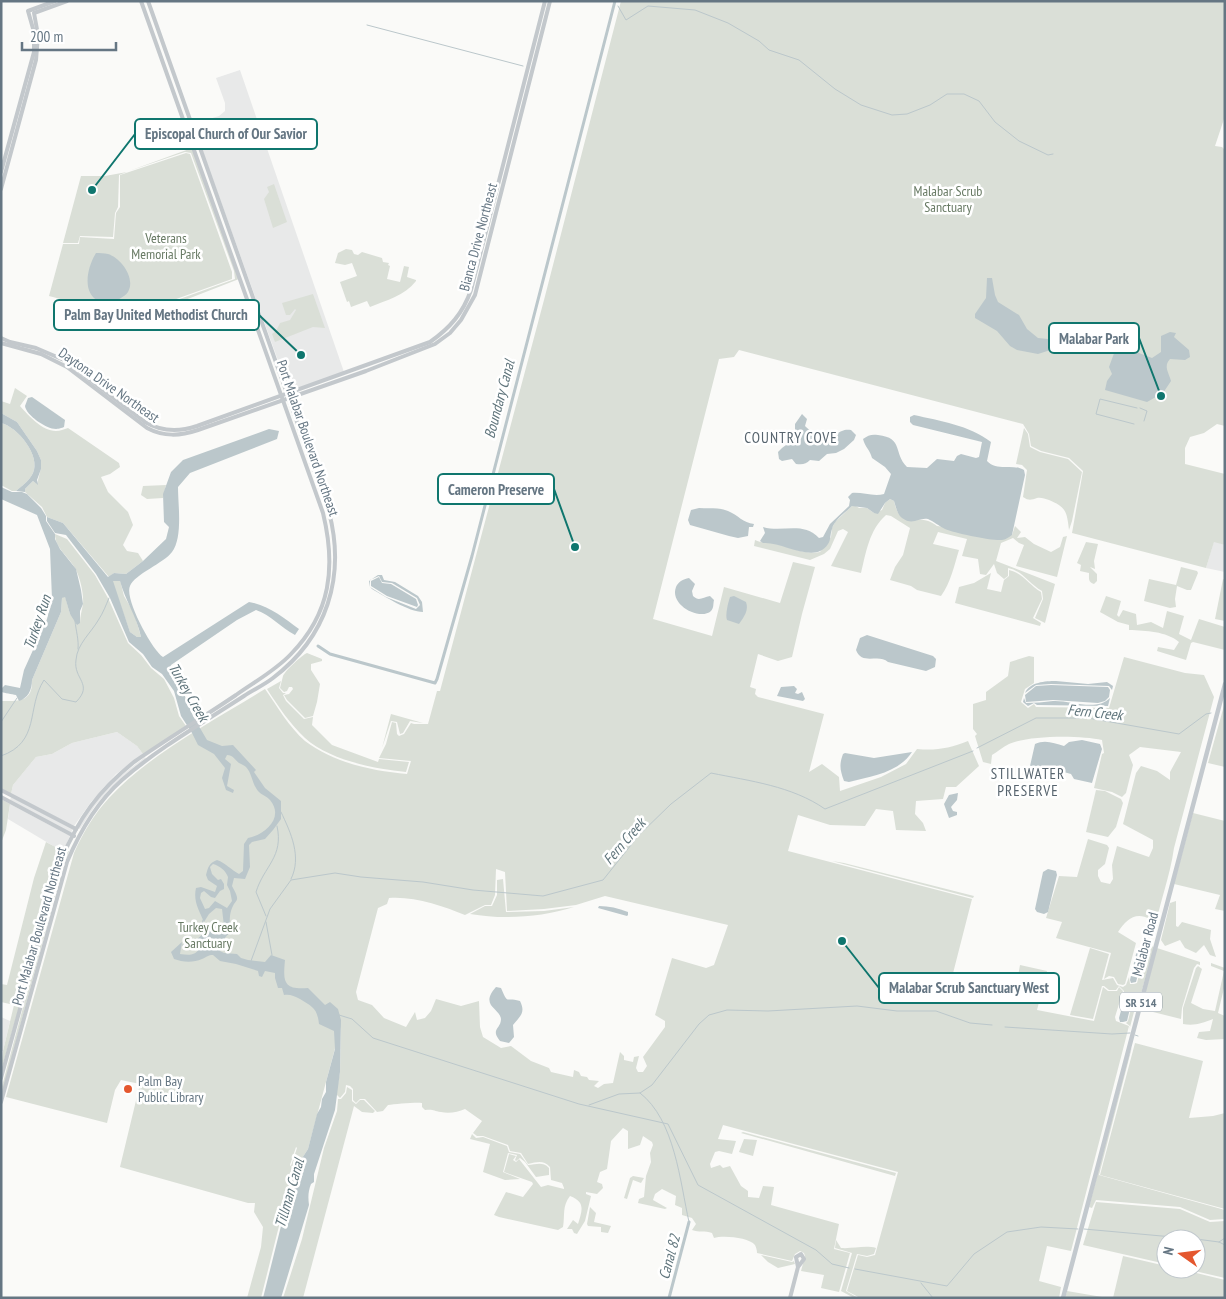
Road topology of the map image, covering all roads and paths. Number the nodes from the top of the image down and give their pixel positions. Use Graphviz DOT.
graph roads {
  1 [pos="55,1"];
  2 [pos="67,1"];
  3 [pos="141,1"];
  4 [pos="148,1"];
  5 [pos="545,1"];
  6 [pos="550,1"];
  7 [pos="1,172"];
  8 [pos="204,176"];
  9 [pos="1,189"];
  10 [pos="218,199"];
  11 [pos="213,202"];
  12 [pos="225,220"];
  13 [pos="220,223"];
  14 [pos="226,239"];
  15 [pos="234,244"];
  16 [pos="237,255"];
  17 [pos="1,338"];
  18 [pos="1,343"];
  19 [pos="289,396"];
  20 [pos="282,398"];
  21 [pos="1225,684"];
  22 [pos="1,790"];
  23 [pos="1,797"];
  24 [pos="75,829"];
  25 [pos="80,831"];
  26 [pos="72,835"];
  27 [pos="77,838"];
  28 [pos="1,1078"];
  29 [pos="1,1102"];
  30 [pos="798,1267"];
  31 [pos="790,1298"];
  32 [pos="1063,1298"];
  1 -- 7 [label="street"];
  2 -- 9 [label="street"];
  3 -- 8 [label="street, Port Malabar Boulevard Northeast"];
  4 -- 10 [label="street, Port Malabar Boulevard Northeast"];
  5 -- 19 [label="street, Bianca Drive Northeast"];
  6 -- 19 [label="street, Bianca Drive Northeast"];
  8 -- 10 [label="street"];
  8 -- 11 [label="street, Port Malabar Boulevard Northeast"];
  10 -- 12 [label="street, Port Malabar Boulevard Northeast"];
  11 -- 12 [label="street"];
  11 -- 13 [label="street, Port Malabar Boulevard Northeast"];
  12 -- 15 [label="street, Port Malabar Boulevard Northeast"];
  13 -- 14 [label="street, Port Malabar Boulevard Northeast"];
  13 -- 15 [label="street"];
  14 -- 16 [label="street"];
  14 -- 20 [label="street, Port Malabar Boulevard Northeast"];
  15 -- 16 [label="street, Port Malabar Boulevard Northeast"];
  16 -- 19 [label="street, Port Malabar Boulevard Northeast"];
  17 -- 20 [label="street, Daytona Drive Northeast"];
  18 -- 20 [label="street, Daytona Drive Northeast"];
  19 -- 20 [label="street, Daytona Drive Northeast"];
  19 -- 25 [label="street, Port Malabar Boulevard Northeast"];
  20 -- 24 [label="street, Port Malabar Boulevard Northeast"];
  21 -- 32 [label="main road, Malabar Road / SR 514"];
  22 -- 24 [label="street"];
  23 -- 26 [label="street"];
  24 -- 25 [label="street"];
  24 -- 26 [label="street, Port Malabar Boulevard Northeast"];
  25 -- 27 [label="street, Port Malabar Boulevard Northeast"];
  26 -- 27 [label="street"];
  26 -- 28 [label="street, Port Malabar Boulevard Northeast"];
  27 -- 29 [label="street, Port Malabar Boulevard Northeast"];
  30 -- 31 [label="street"];
}
